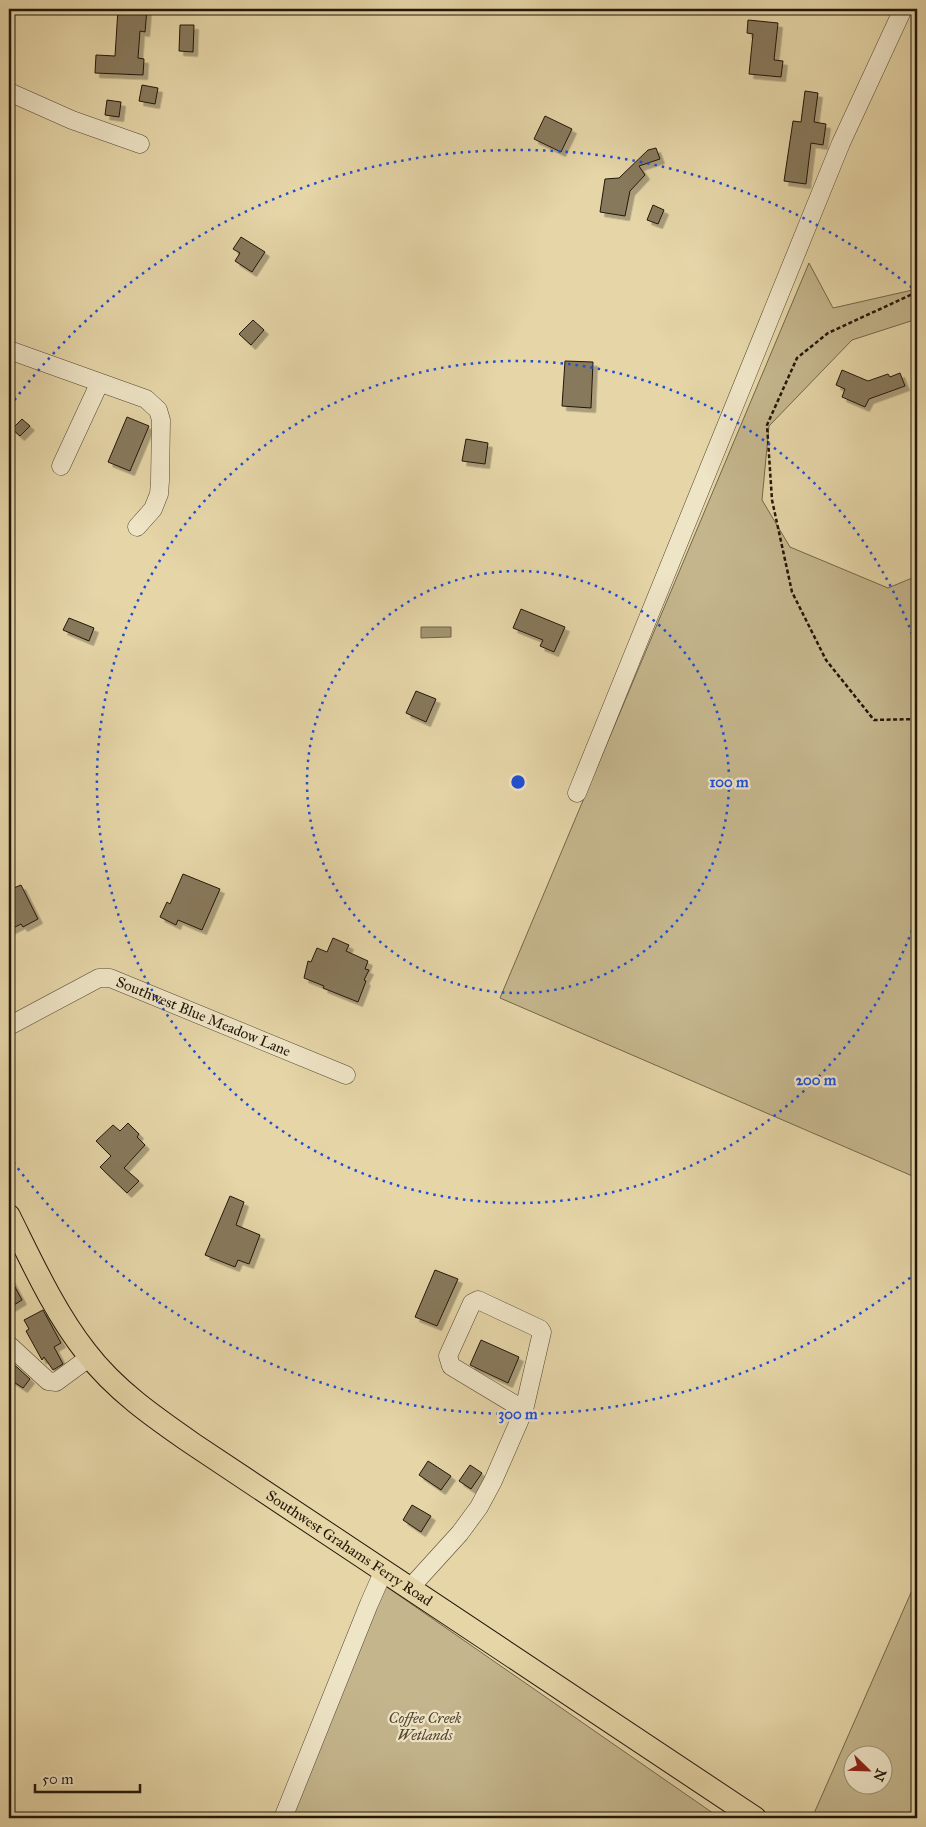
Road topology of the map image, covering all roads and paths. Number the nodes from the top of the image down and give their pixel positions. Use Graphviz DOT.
graph roads {
  1 [pos="903,9"];
  2 [pos="9,92"];
  3 [pos="140,144"];
  4 [pos="917,292"];
  5 [pos="9,350"];
  6 [pos="99,384"];
  7 [pos="61,466"];
  8 [pos="137,527"];
  9 [pos="917,719"];
  10 [pos="577,793"];
  11 [pos="9,1026"];
  12 [pos="346,1075"];
  13 [pos="9,1216"];
  14 [pos="9,1345"];
  15 [pos="90,1357"];
  16 [pos="524,1410"];
  17 [pos="384,1570"];
  18 [pos="410,1588"];
  19 [pos="282,1818"];
  20 [pos="755,1818"];
  1 -- 10 [label="street"];
  2 -- 3 [label="street"];
  4 -- 9 [label="path"];
  5 -- 6 [label="street"];
  6 -- 7 [label="street"];
  6 -- 8 [label="street"];
  11 -- 12 [label="street, Southwest Blue Meadow Lane"];
  13 -- 15 [label="main road, Southwest Grahams Ferry Road"];
  14 -- 15 [label="street"];
  15 -- 17 [label="main road, Southwest Grahams Ferry Road"];
  16 -- 16 [label="street"];
  16 -- 18 [label="street"];
  17 -- 18 [label="main road, Southwest Grahams Ferry Road"];
  17 -- 19 [label="street"];
  18 -- 20 [label="main road, Southwest Grahams Ferry Road"];
}
